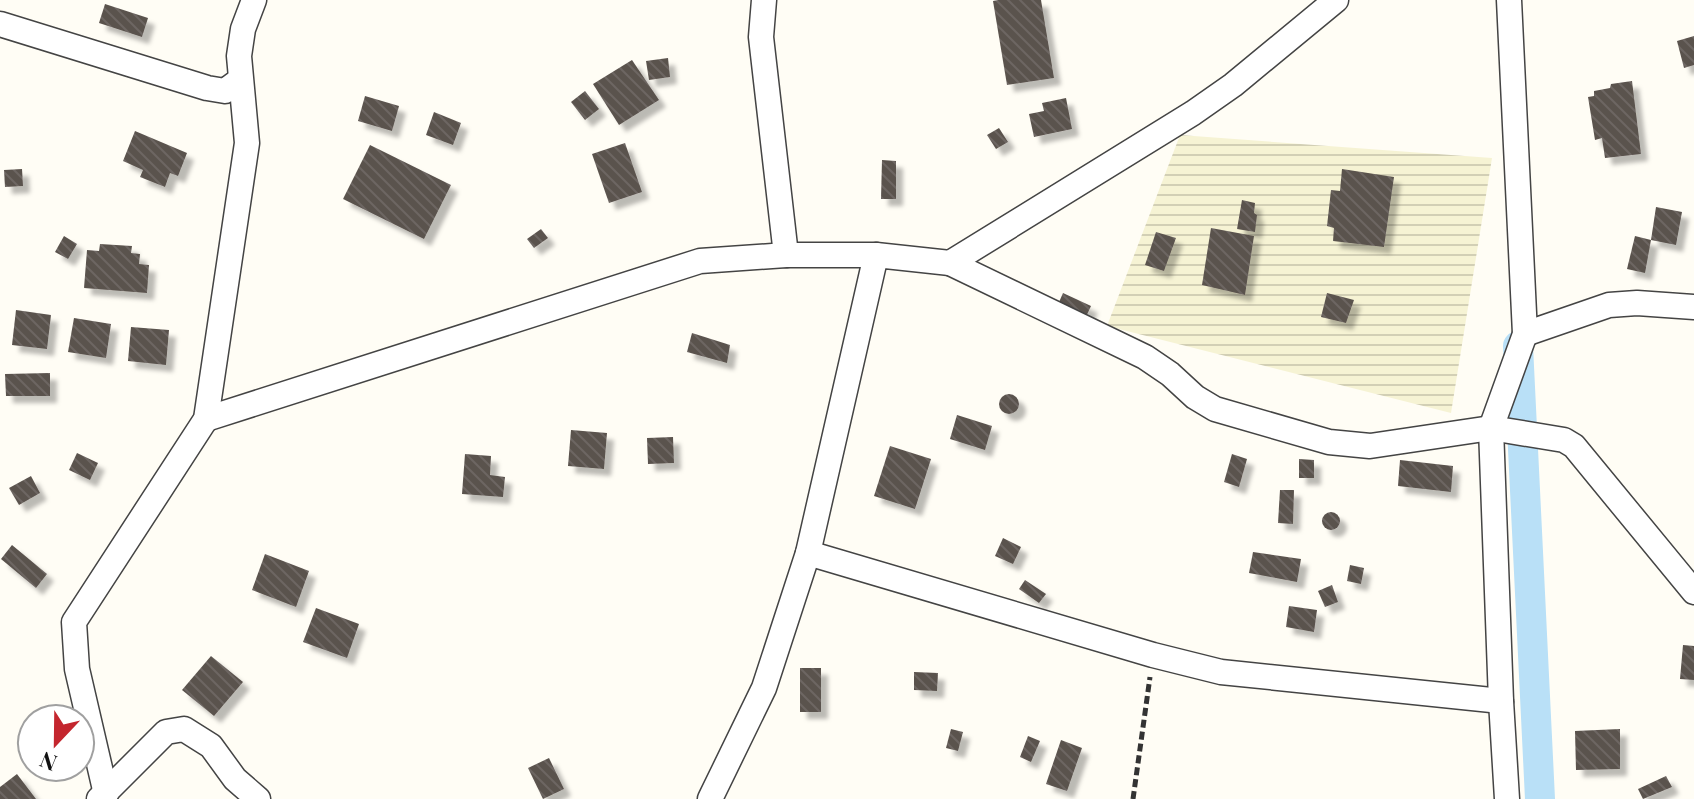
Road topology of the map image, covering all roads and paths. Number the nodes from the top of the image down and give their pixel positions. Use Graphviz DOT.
graph roads {
  1 [pos="254,0"];
  2 [pos="764,0"];
  3 [pos="1336,0"];
  4 [pos="1509,0"];
  5 [pos="0,24"];
  6 [pos="240,80"];
  7 [pos="786,255"];
  8 [pos="876,255"];
  9 [pos="950,263"];
  10 [pos="1694,307"];
  11 [pos="1525,334"];
  12 [pos="206,419"];
  13 [pos="1491,428"];
  14 [pos="808,553"];
  15 [pos="1694,592"];
  16 [pos="1153,655"];
  17 [pos="1501,701"];
  18 [pos="103,796"];
  19 [pos="258,799"];
  20 [pos="710,799"];
  21 [pos="1133,799"];
  22 [pos="1507,799"];
  1 -- 6 [label="street"];
  2 -- 7 [label="street"];
  3 -- 9 [label="street"];
  4 -- 11 [label="street"];
  5 -- 6 [label="street"];
  6 -- 12 [label="street"];
  7 -- 8 [label="street"];
  7 -- 12 [label="street"];
  8 -- 9 [label="street"];
  8 -- 14 [label="street"];
  9 -- 13 [label="street"];
  10 -- 11 [label="street"];
  11 -- 13 [label="street"];
  12 -- 18 [label="street"];
  13 -- 15 [label="street"];
  13 -- 17 [label="street"];
  14 -- 16 [label="street"];
  14 -- 20 [label="street"];
  16 -- 17 [label="street"];
  16 -- 21 [label="path"];
  17 -- 22 [label="street"];
  18 -- 19 [label="street"];
}
